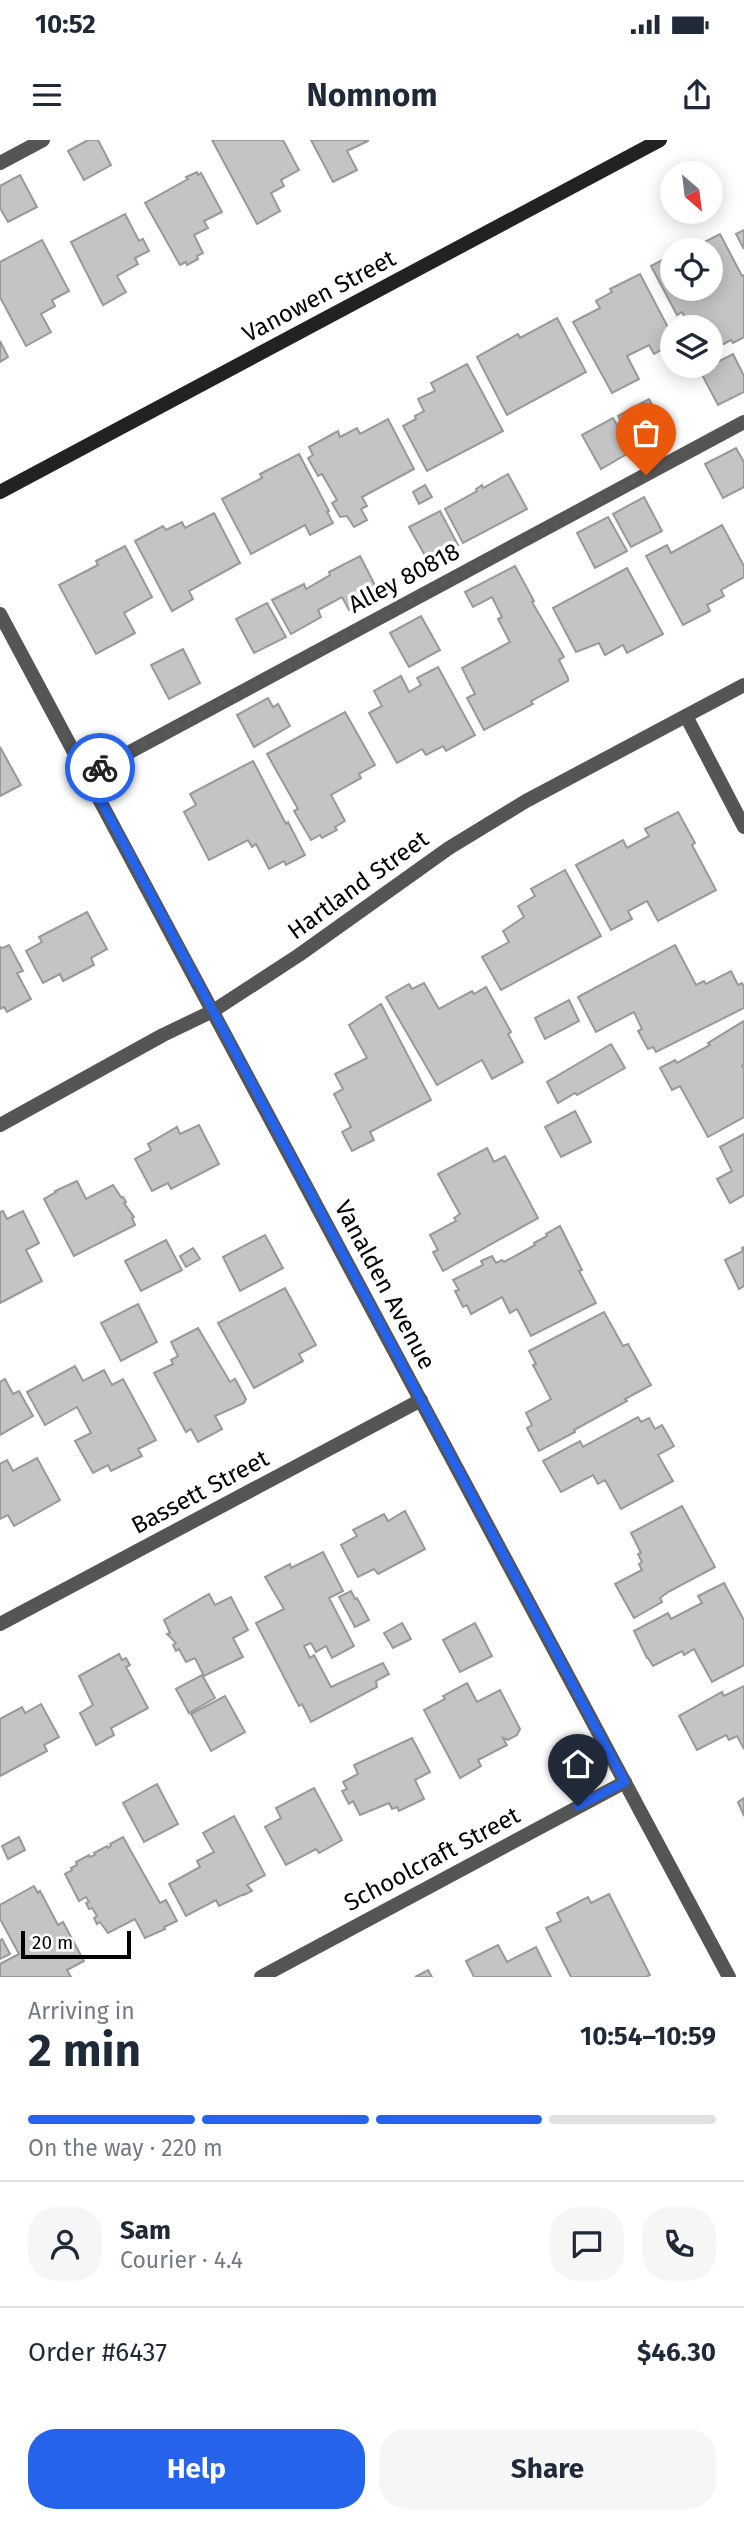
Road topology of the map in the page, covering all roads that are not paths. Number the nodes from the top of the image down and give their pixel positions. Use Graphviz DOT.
graph roads {
  1 [pos="43,140"];
  2 [pos="660,140"];
  3 [pos="0,163"];
  4 [pos="744,422"];
  5 [pos="0,492"];
  6 [pos="0,614"];
  7 [pos="744,685"];
  8 [pos="686,716"];
  9 [pos="87,775"];
  10 [pos="744,827"];
  11 [pos="213,1011"];
  12 [pos="0,1125"];
  13 [pos="421,1400"];
  14 [pos="0,1624"];
  15 [pos="625,1782"];
  16 [pos="261,1977"];
  17 [pos="729,1977"];
  1 -- 3 [label="street"];
  2 -- 5 [label="main road, Vanowen Street"];
  4 -- 9 [label="street, Alley 80818"];
  6 -- 9 [label="street, Vanalden Avenue"];
  7 -- 8 [label="street, Hartland Street"];
  8 -- 10 [label="street"];
  8 -- 11 [label="street, Hartland Street"];
  9 -- 11 [label="street, Vanalden Avenue"];
  11 -- 12 [label="street, Hartland Street"];
  11 -- 13 [label="street, Vanalden Avenue"];
  13 -- 14 [label="street, Bassett Street"];
  13 -- 15 [label="street, Vanalden Avenue"];
  15 -- 16 [label="street, Schoolcraft Street"];
  15 -- 17 [label="street, Vanalden Avenue"];
}
